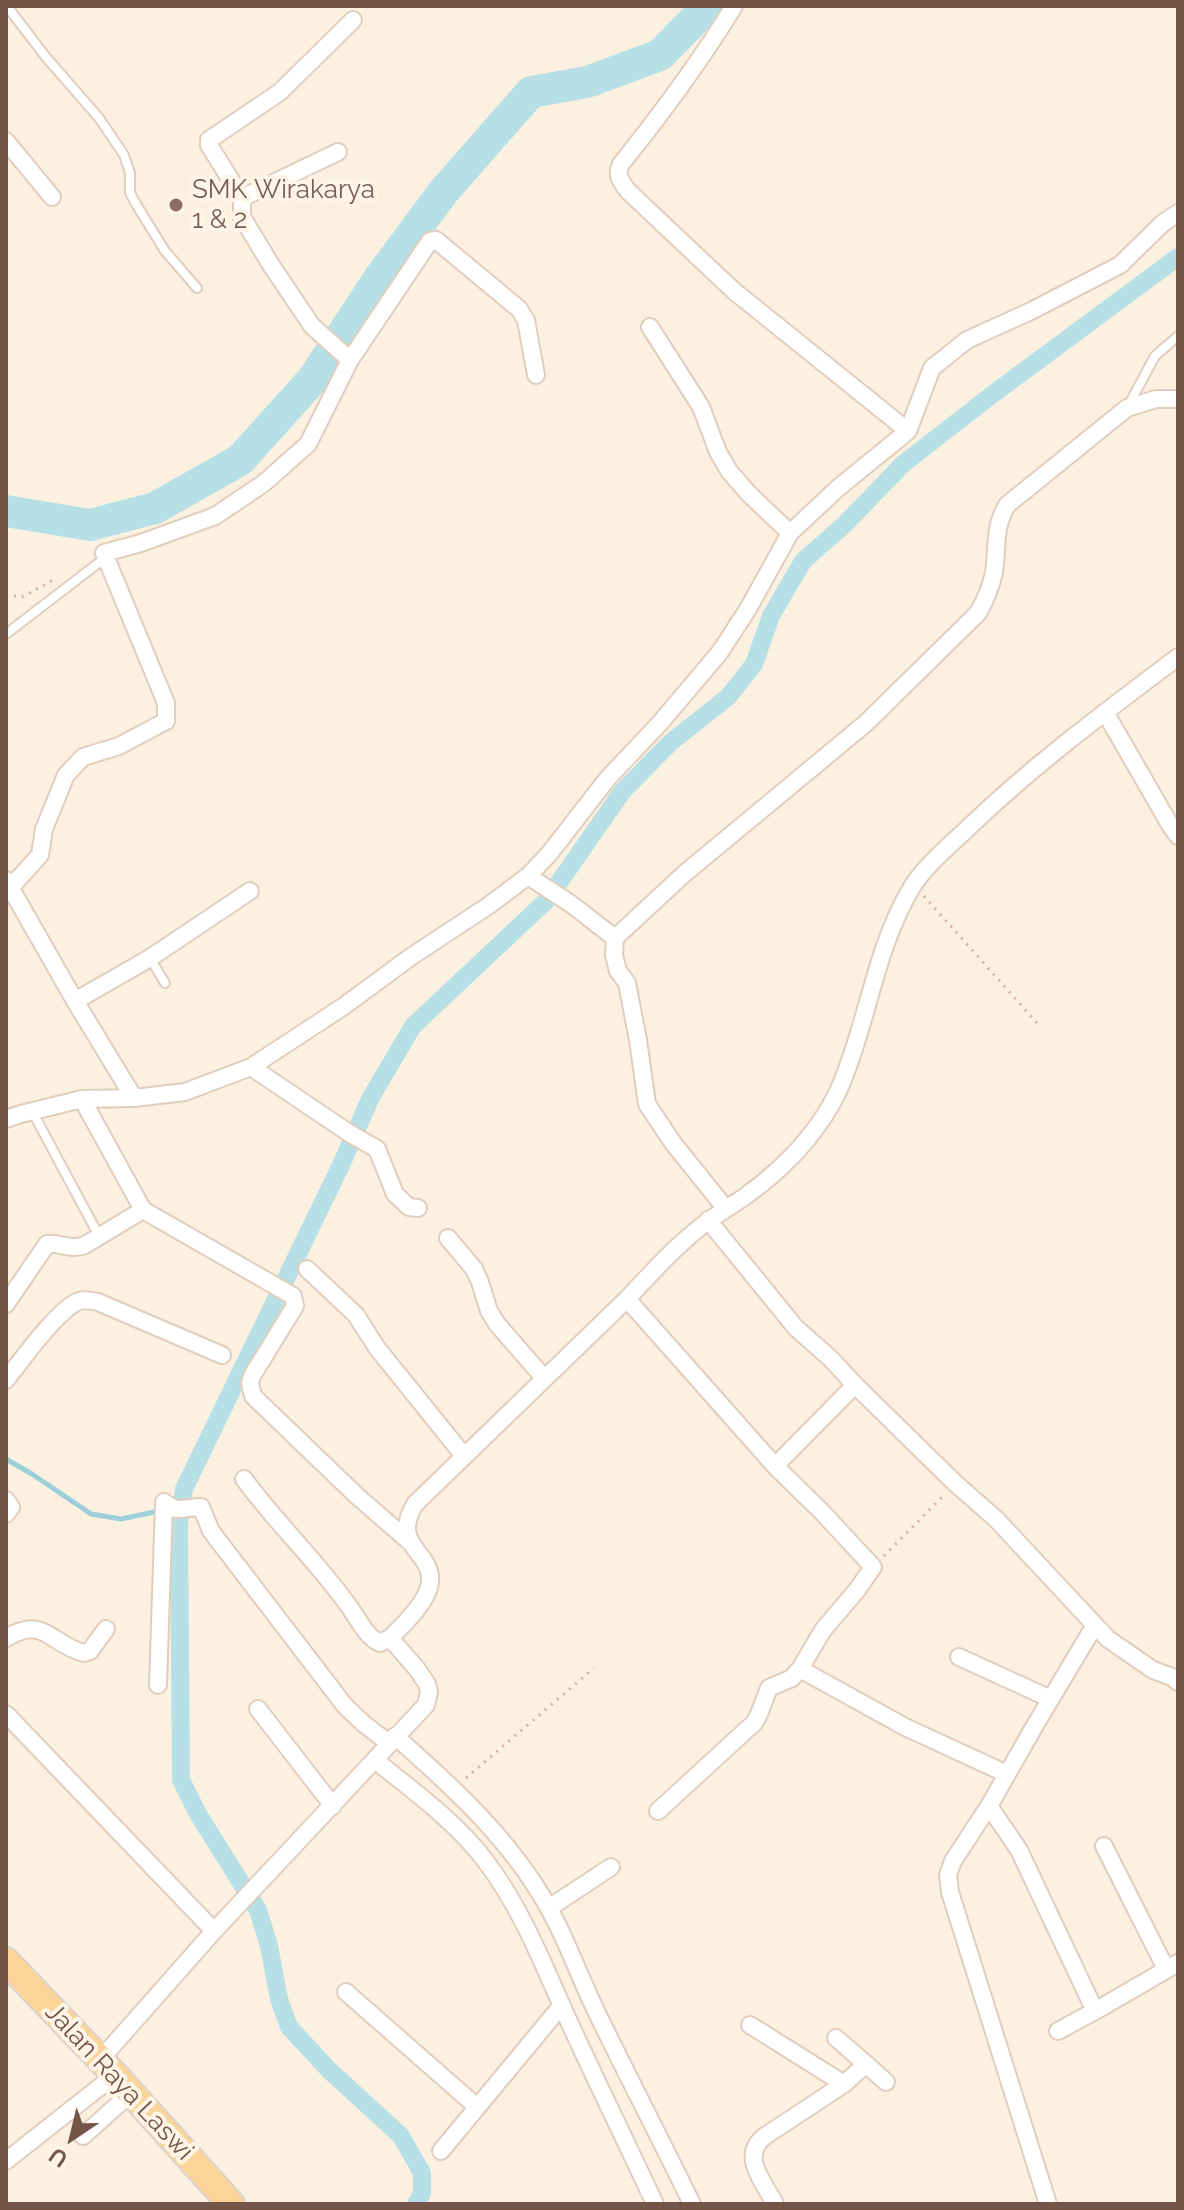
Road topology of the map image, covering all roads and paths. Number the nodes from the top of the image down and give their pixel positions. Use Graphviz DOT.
graph roads {
  1 [pos="7,6"];
  2 [pos="734,6"];
  3 [pos="353,20"];
  4 [pos="6,141"];
  5 [pos="338,152"];
  6 [pos="52,197"];
  7 [pos="242,198"];
  8 [pos="1178,213"];
  9 [pos="197,288"];
  10 [pos="650,327"];
  11 [pos="1178,336"];
  12 [pos="349,358"];
  13 [pos="536,375"];
  14 [pos="1178,399"];
  15 [pos="1127,408"];
  16 [pos="908,431"];
  17 [pos="790,533"];
  18 [pos="106,558"];
  19 [pos="6,634"];
  20 [pos="1178,657"];
  21 [pos="1105,712"];
  22 [pos="1178,836"];
  23 [pos="528,876"];
  24 [pos="913,884"];
  25 [pos="7,886"];
  26 [pos="250,891"];
  27 [pos="615,938"];
  28 [pos="150,958"];
  29 [pos="165,983"];
  30 [pos="75,1001"];
  31 [pos="1038,1024"];
  32 [pos="251,1067"];
  33 [pos="134,1098"];
  34 [pos="82,1099"];
  35 [pos="32,1111"];
  36 [pos="6,1119"];
  37 [pos="418,1208"];
  38 [pos="726,1209"];
  39 [pos="143,1210"];
  40 [pos="708,1220"];
  41 [pos="99,1236"];
  42 [pos="448,1238"];
  43 [pos="307,1269"];
  44 [pos="627,1299"];
  45 [pos="6,1304"];
  46 [pos="222,1355"];
  47 [pos="544,1378"];
  48 [pos="6,1380"];
  49 [pos="855,1385"];
  50 [pos="464,1456"];
  51 [pos="775,1466"];
  52 [pos="244,1479"];
  53 [pos="955,1483"];
  54 [pos="6,1500"];
  55 [pos="6,1514"];
  56 [pos="411,1543"];
  57 [pos="873,1567"];
  58 [pos="1095,1625"];
  59 [pos="106,1629"];
  60 [pos="6,1638"];
  61 [pos="390,1638"];
  62 [pos="959,1657"];
  63 [pos="594,1668"];
  64 [pos="800,1669"];
  65 [pos="1178,1682"];
  66 [pos="158,1685"];
  67 [pos="1051,1699"];
  68 [pos="258,1709"];
  69 [pos="6,1714"];
  70 [pos="385,1749"];
  71 [pos="1007,1774"];
  72 [pos="454,1788"];
  73 [pos="333,1806"];
  74 [pos="989,1806"];
  75 [pos="658,1811"];
  76 [pos="1104,1846"];
  77 [pos="611,1867"];
  78 [pos="549,1908"];
  79 [pos="214,1931"];
  80 [pos="6,1961"];
  81 [pos="1172,1966"];
  82 [pos="346,1992"];
  83 [pos="562,2005"];
  84 [pos="1095,2011"];
  85 [pos="750,2025"];
  86 [pos="1058,2031"];
  87 [pos="836,2038"];
  88 [pos="866,2064"];
  89 [pos="115,2076"];
  90 [pos="886,2082"];
  91 [pos="844,2084"];
  92 [pos="477,2107"];
  93 [pos="83,2136"];
  94 [pos="441,2151"];
  95 [pos="6,2161"];
  96 [pos="231,2204"];
  97 [pos="655,2204"];
  98 [pos="692,2204"];
  99 [pos="775,2204"];
  100 [pos="1048,2204"];
  1 -- 9 [label="lane"];
  2 -- 16 [label="street"];
  3 -- 7 [label="street"];
  4 -- 6 [label="street"];
  5 -- 7 [label="street"];
  7 -- 12 [label="street"];
  8 -- 16 [label="street"];
  10 -- 17 [label="street"];
  11 -- 15 [label="lane"];
  12 -- 13 [label="street"];
  12 -- 18 [label="street"];
  14 -- 15 [label="street"];
  15 -- 27 [label="street"];
  16 -- 17 [label="street"];
  17 -- 23 [label="street"];
  18 -- 19 [label="lane"];
  18 -- 25 [label="street"];
  20 -- 21 [label="street"];
  21 -- 22 [label="street"];
  21 -- 24 [label="street"];
  23 -- 27 [label="street"];
  23 -- 32 [label="street"];
  24 -- 31 [label="path"];
  24 -- 38 [label="street"];
  25 -- 30 [label="street"];
  26 -- 28 [label="street"];
  27 -- 38 [label="street"];
  28 -- 29 [label="lane"];
  28 -- 30 [label="street"];
  30 -- 33 [label="street"];
  32 -- 33 [label="street"];
  32 -- 37 [label="street"];
  33 -- 34 [label="street"];
  34 -- 35 [label="street"];
  34 -- 39 [label="street"];
  35 -- 36 [label="street"];
  35 -- 41 [label="lane"];
  38 -- 40 [label="street"];
  39 -- 41 [label="street"];
  39 -- 56 [label="street"];
  40 -- 44 [label="street"];
  40 -- 49 [label="street"];
  41 -- 45 [label="street"];
  42 -- 47 [label="street"];
  43 -- 50 [label="street"];
  44 -- 47 [label="street"];
  44 -- 51 [label="street"];
  46 -- 48 [label="street"];
  47 -- 50 [label="street"];
  49 -- 51 [label="street"];
  49 -- 53 [label="street"];
  50 -- 56 [label="street"];
  51 -- 57 [label="street"];
  52 -- 61 [label="street"];
  53 -- 57 [label="path"];
  53 -- 58 [label="street"];
  54 -- 55 [label="street"];
  56 -- 61 [label="street"];
  57 -- 64 [label="street"];
  58 -- 65 [label="street"];
  58 -- 67 [label="street"];
  59 -- 60 [label="street"];
  61 -- 70 [label="street"];
  62 -- 67 [label="street"];
  63 -- 72 [label="path"];
  64 -- 71 [label="street"];
  64 -- 75 [label="street"];
  66 -- 70 [label="street"];
  67 -- 71 [label="street"];
  68 -- 73 [label="street"];
  69 -- 79 [label="street"];
  70 -- 72 [label="street"];
  70 -- 73 [label="street"];
  70 -- 83 [label="street"];
  71 -- 74 [label="street"];
  72 -- 78 [label="street"];
  73 -- 79 [label="street"];
  74 -- 84 [label="street"];
  74 -- 100 [label="street"];
  76 -- 81 [label="street"];
  77 -- 78 [label="street"];
  78 -- 98 [label="street"];
  79 -- 89 [label="street"];
  80 -- 89 [label="main road, Jalan Raya Laswi"];
  81 -- 84 [label="street"];
  82 -- 92 [label="street"];
  83 -- 92 [label="street"];
  83 -- 97 [label="street"];
  84 -- 86 [label="street"];
  85 -- 91 [label="street"];
  87 -- 88 [label="street"];
  88 -- 90 [label="street"];
  88 -- 91 [label="street"];
  89 -- 93 [label="street"];
  89 -- 95 [label="street"];
  89 -- 96 [label="main road, Jalan Raya Laswi"];
  91 -- 99 [label="street"];
  92 -- 94 [label="street"];
}
